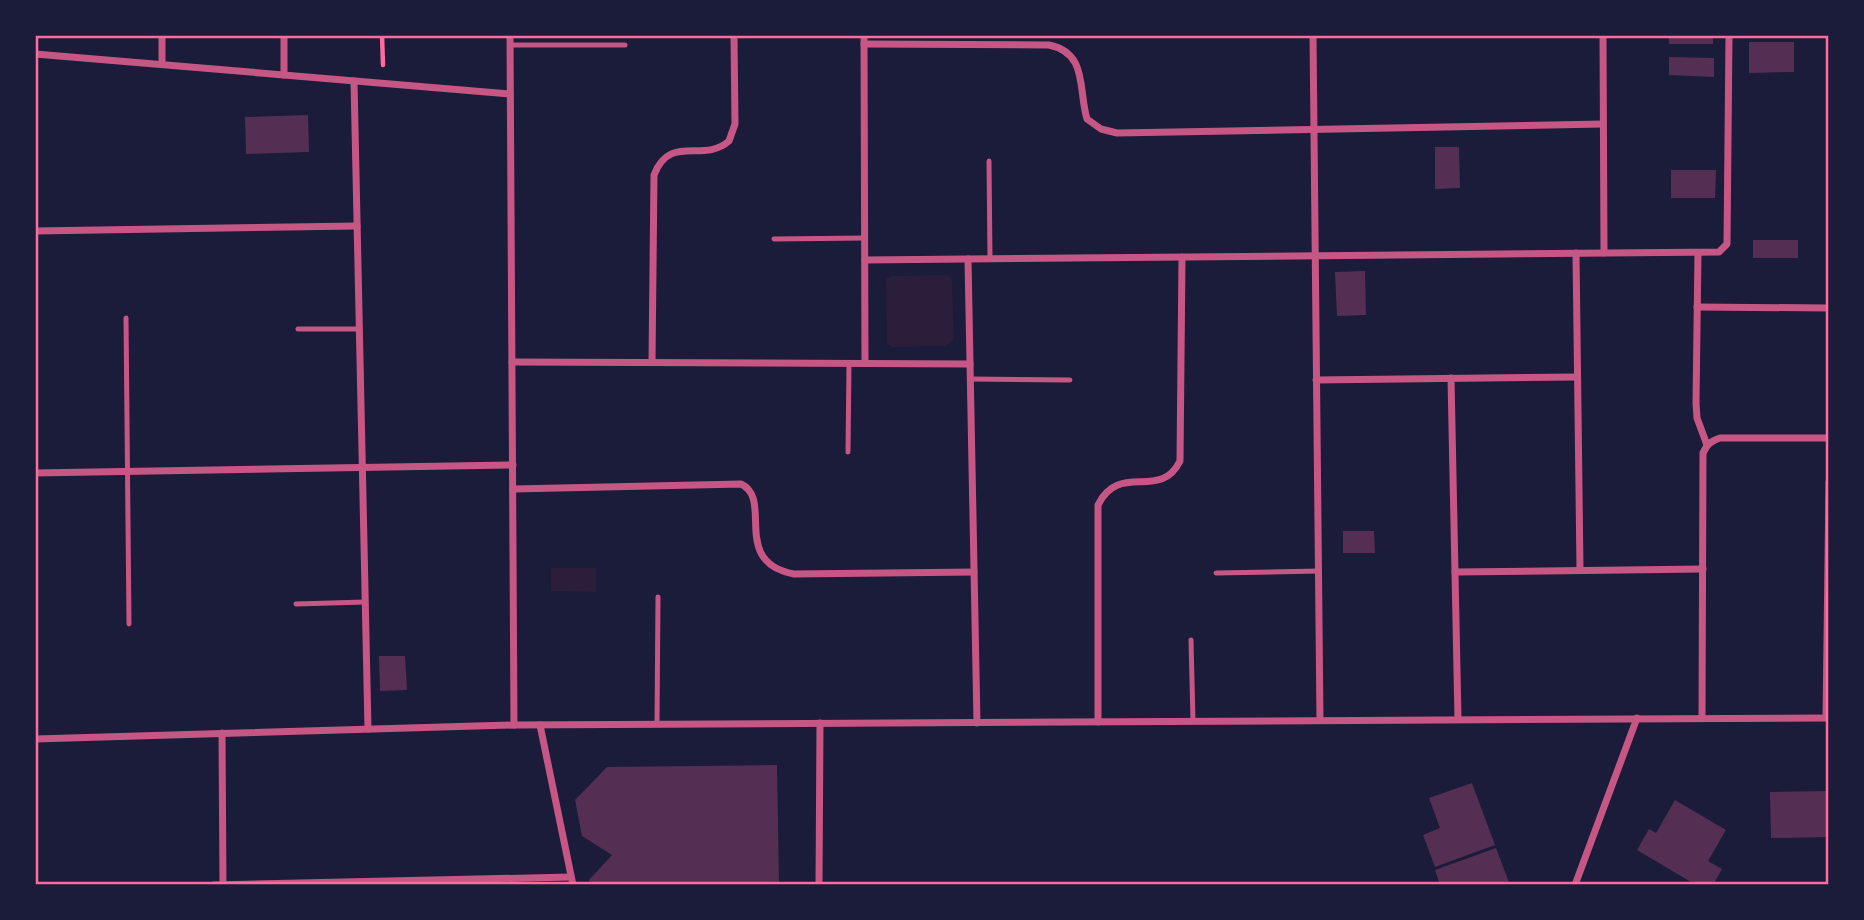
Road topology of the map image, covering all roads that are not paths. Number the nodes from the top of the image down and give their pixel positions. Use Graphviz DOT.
graph roads {
  1 [pos="162,35"];
  2 [pos="284,35"];
  3 [pos="510,35"];
  4 [pos="734,35"];
  5 [pos="864,35"];
  6 [pos="1313,35"];
  7 [pos="1603,35"];
  8 [pos="1729,35"];
  9 [pos="864,44"];
  10 [pos="510,45"];
  11 [pos="625,46"];
  12 [pos="35,54"];
  13 [pos="162,64"];
  14 [pos="284,75"];
  15 [pos="354,81"];
  16 [pos="510,94"];
  17 [pos="1603,124"];
  18 [pos="1314,130"];
  19 [pos="989,161"];
  20 [pos="357,226"];
  21 [pos="35,231"];
  22 [pos="865,238"];
  23 [pos="774,239"];
  24 [pos="1576,253"];
  25 [pos="1604,253"];
  26 [pos="1698,253"];
  27 [pos="1315,256"];
  28 [pos="1182,257"];
  29 [pos="968,259"];
  30 [pos="990,259"];
  31 [pos="865,260"];
  32 [pos="1697,307"];
  33 [pos="1829,307"];
  34 [pos="126,318"];
  35 [pos="298,329"];
  36 [pos="359,329"];
  37 [pos="512,362"];
  38 [pos="652,362"];
  39 [pos="849,363"];
  40 [pos="865,363"];
  41 [pos="970,364"];
  42 [pos="1577,377"];
  43 [pos="971,379"];
  44 [pos="1451,379"];
  45 [pos="1070,380"];
  46 [pos="1316,380"];
  47 [pos="1829,438"];
  48 [pos="1707,445"];
  49 [pos="848,452"];
  50 [pos="513,465"];
  51 [pos="363,468"];
  52 [pos="128,472"];
  53 [pos="35,473"];
  54 [pos="1829,482"];
  55 [pos="513,489"];
  56 [pos="1829,561"];
  57 [pos="1580,569"];
  58 [pos="1703,569"];
  59 [pos="974,572"];
  60 [pos="1319,572"];
  61 [pos="1455,572"];
  62 [pos="1216,573"];
  63 [pos="658,597"];
  64 [pos="365,602"];
  65 [pos="296,604"];
  66 [pos="129,624"];
  67 [pos="1191,640"];
  68 [pos="1637,718"];
  69 [pos="1702,718"];
  70 [pos="1827,718"];
  71 [pos="1458,719"];
  72 [pos="1320,720"];
  73 [pos="1193,721"];
  74 [pos="1098,722"];
  75 [pos="820,723"];
  76 [pos="976,723"];
  77 [pos="657,724"];
  78 [pos="514,725"];
  79 [pos="540,725"];
  80 [pos="368,729"];
  81 [pos="222,733"];
  82 [pos="35,739"];
  83 [pos="572,881"];
  84 [pos="443,883"];
  85 [pos="214,885"];
  86 [pos="223,885"];
  87 [pos="819,885"];
  88 [pos="1575,885"];
  1 -- 13 [label="street"];
  2 -- 14 [label="street"];
  3 -- 10 [label="street"];
  4 -- 38 [label="street"];
  5 -- 9 [label="street"];
  6 -- 18 [label="street"];
  7 -- 17 [label="street"];
  8 -- 26 [label="street"];
  9 -- 18 [label="street"];
  9 -- 22 [label="street"];
  10 -- 11 [label="lane"];
  10 -- 16 [label="street"];
  12 -- 13 [label="street"];
  13 -- 14 [label="street"];
  14 -- 15 [label="street"];
  15 -- 16 [label="street"];
  15 -- 20 [label="street"];
  16 -- 37 [label="street"];
  17 -- 18 [label="street"];
  17 -- 25 [label="street"];
  18 -- 27 [label="street"];
  19 -- 30 [label="lane"];
  20 -- 21 [label="street"];
  20 -- 36 [label="street"];
  22 -- 23 [label="lane"];
  22 -- 31 [label="street"];
  24 -- 25 [label="street"];
  24 -- 27 [label="street"];
  24 -- 42 [label="street"];
  25 -- 26 [label="street"];
  26 -- 32 [label="street"];
  27 -- 28 [label="street"];
  27 -- 46 [label="street"];
  28 -- 30 [label="street"];
  28 -- 74 [label="street"];
  29 -- 30 [label="street"];
  29 -- 31 [label="street"];
  29 -- 41 [label="street"];
  31 -- 40 [label="street"];
  32 -- 33 [label="street"];
  32 -- 48 [label="street"];
  34 -- 52 [label="lane"];
  35 -- 36 [label="lane"];
  36 -- 51 [label="street"];
  37 -- 38 [label="street"];
  37 -- 50 [label="street"];
  38 -- 39 [label="street"];
  39 -- 40 [label="street"];
  39 -- 49 [label="lane"];
  40 -- 41 [label="street"];
  41 -- 43 [label="street"];
  42 -- 44 [label="street"];
  42 -- 57 [label="street"];
  43 -- 45 [label="lane"];
  43 -- 59 [label="street"];
  44 -- 46 [label="street"];
  44 -- 61 [label="street"];
  46 -- 60 [label="street"];
  47 -- 48 [label="street"];
  48 -- 58 [label="street"];
  50 -- 51 [label="street"];
  50 -- 55 [label="street"];
  51 -- 52 [label="street"];
  51 -- 64 [label="street"];
  52 -- 53 [label="street"];
  52 -- 66 [label="lane"];
  54 -- 56 [label="street"];
  55 -- 59 [label="street"];
  55 -- 78 [label="street"];
  56 -- 70 [label="street"];
  57 -- 58 [label="street"];
  57 -- 61 [label="street"];
  58 -- 69 [label="street"];
  59 -- 76 [label="street"];
  60 -- 62 [label="lane"];
  60 -- 72 [label="street"];
  61 -- 71 [label="street"];
  63 -- 77 [label="lane"];
  64 -- 65 [label="lane"];
  64 -- 80 [label="street"];
  67 -- 73 [label="lane"];
  68 -- 69 [label="street"];
  68 -- 71 [label="street"];
  68 -- 88 [label="street"];
  69 -- 70 [label="street"];
  71 -- 72 [label="street"];
  72 -- 73 [label="street"];
  73 -- 74 [label="street"];
  74 -- 76 [label="street"];
  75 -- 76 [label="street"];
  75 -- 77 [label="street"];
  75 -- 87 [label="street"];
  77 -- 79 [label="street"];
  78 -- 79 [label="street"];
  78 -- 80 [label="street"];
  79 -- 83 [label="street"];
  80 -- 81 [label="street"];
  81 -- 82 [label="street"];
  81 -- 86 [label="street"];
  83 -- 84 [label="street"];
  84 -- 86 [label="street"];
  85 -- 86 [label="street"];
}
